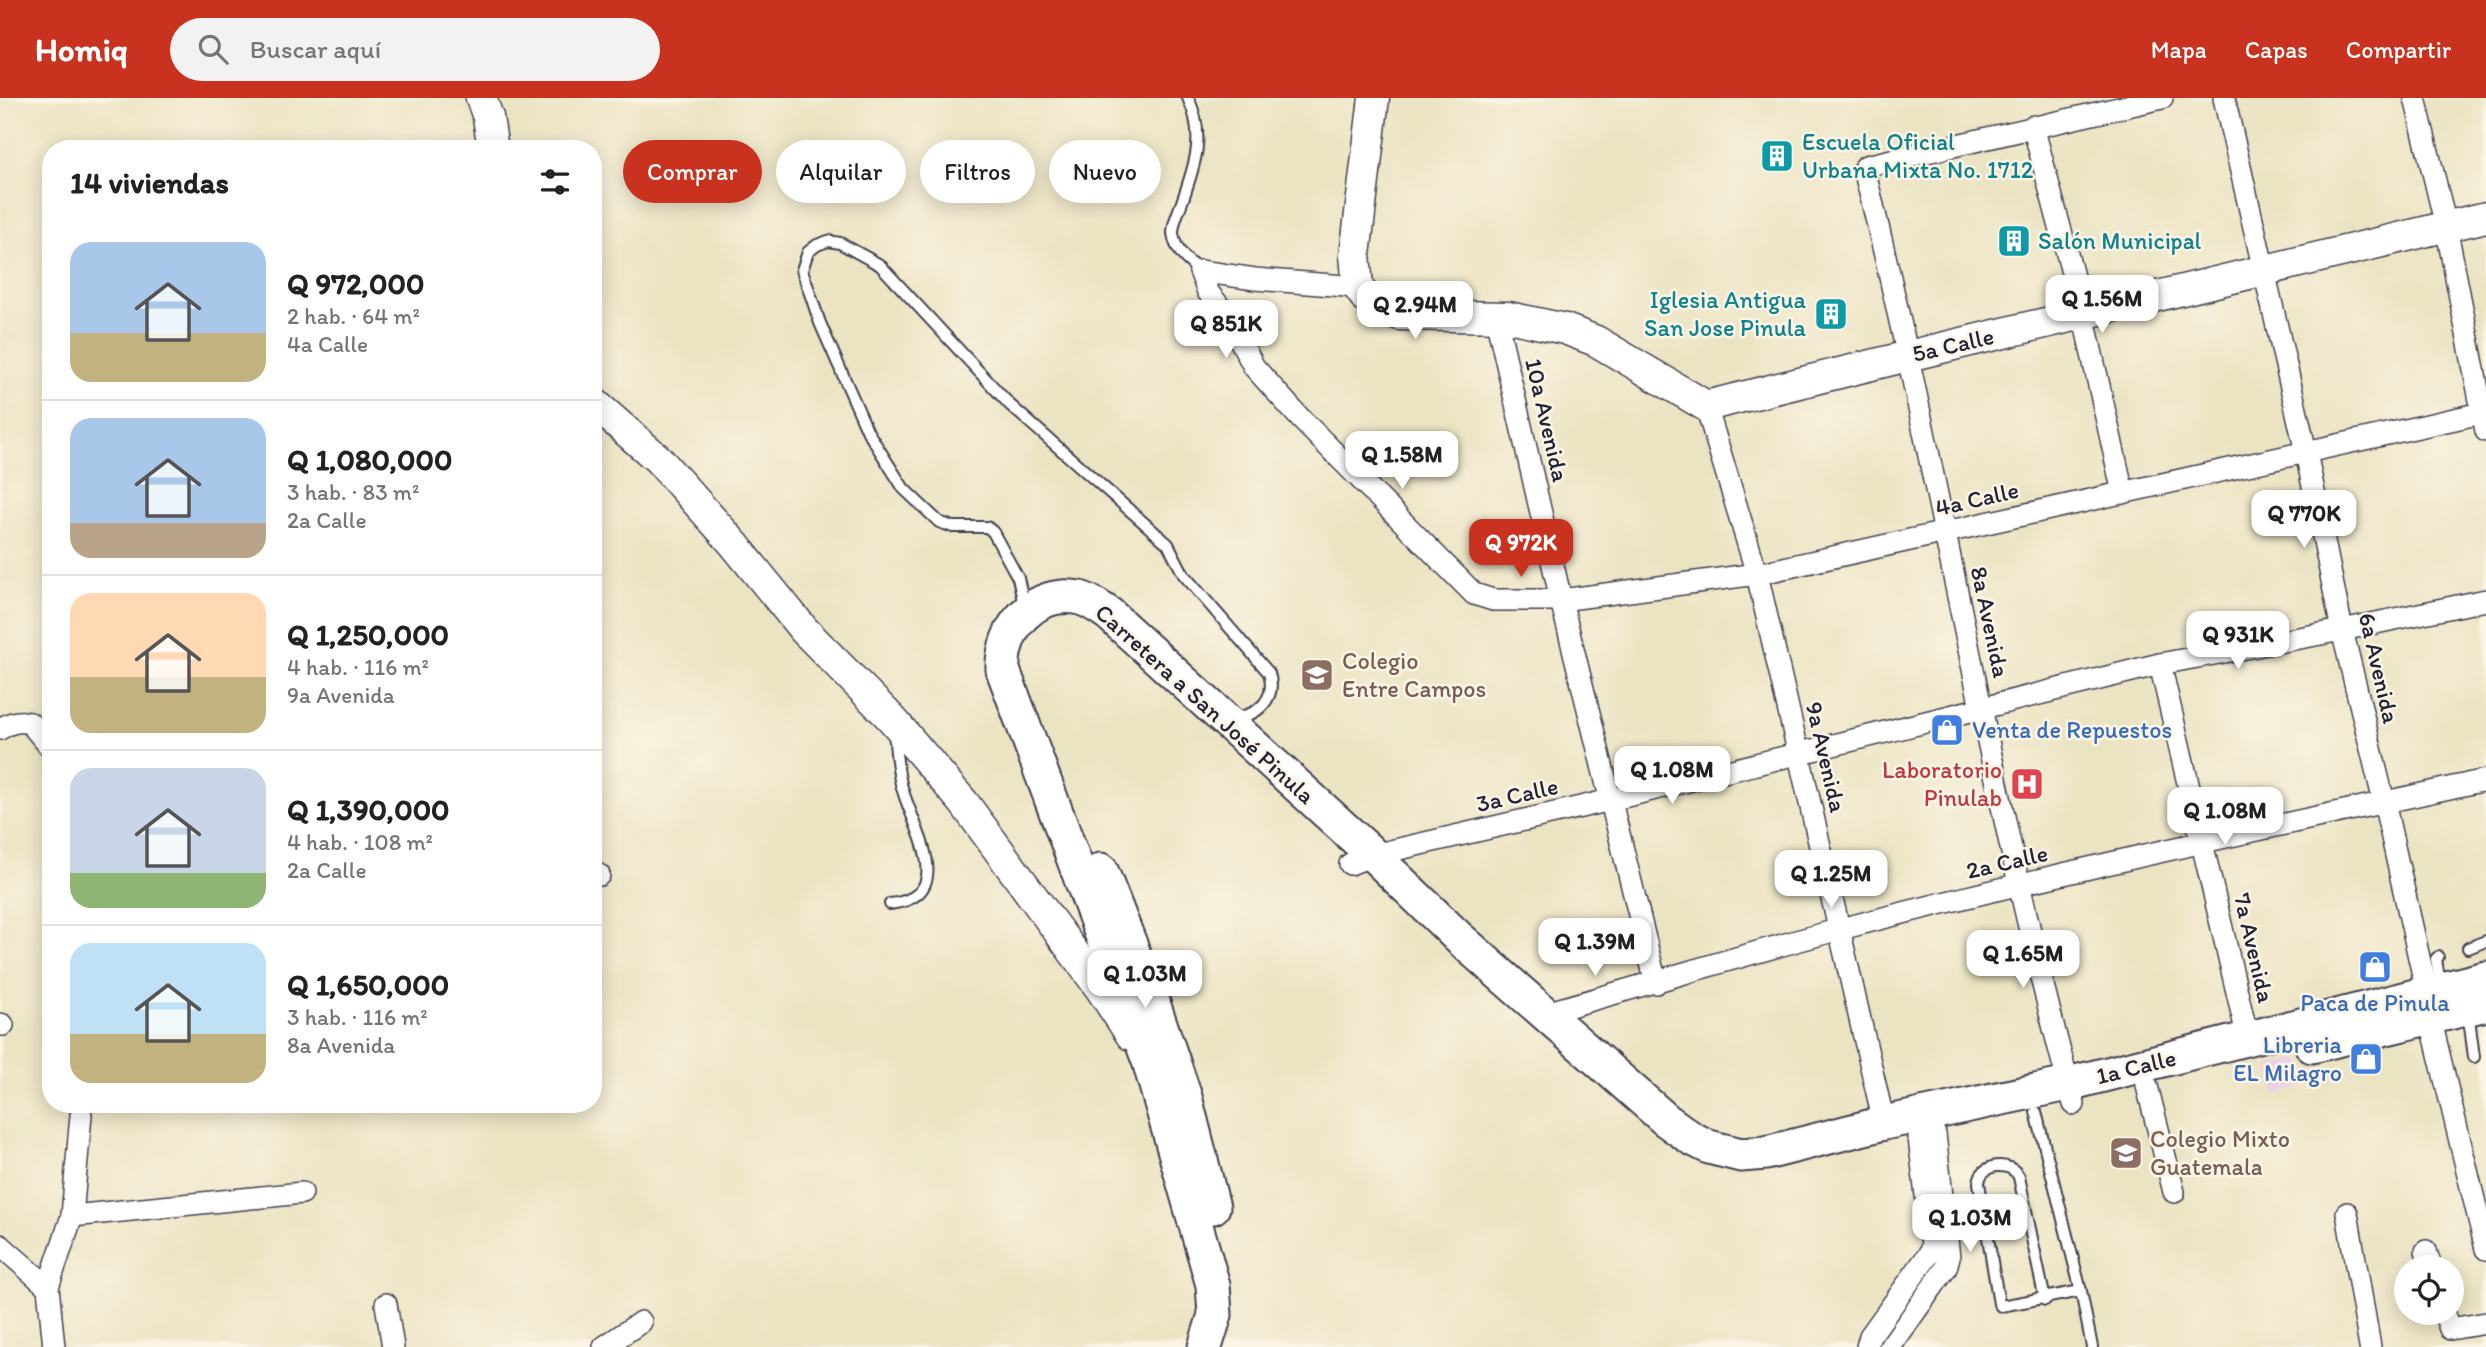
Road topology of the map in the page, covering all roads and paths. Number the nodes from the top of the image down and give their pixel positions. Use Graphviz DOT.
graph roads {
  1 [pos="481,98"];
  2 [pos="1188,98"];
  3 [pos="1374,98"];
  4 [pos="2162,98"];
  5 [pos="2224,98"];
  6 [pos="2415,98"];
  7 [pos="2033,126"];
  8 [pos="492,140"];
  9 [pos="2486,217"];
  10 [pos="2446,226"];
  11 [pos="2264,270"];
  12 [pos="1200,271"];
  13 [pos="1357,287"];
  14 [pos="2083,314"];
  15 [pos="1496,317"];
  16 [pos="1908,356"];
  17 [pos="1706,406"];
  18 [pos="602,410"];
  19 [pos="2485,418"];
  20 [pos="2306,452"];
  21 [pos="2123,493"];
  22 [pos="1945,534"];
  23 [pos="1757,574"];
  24 [pos="1562,600"];
  25 [pos="2486,600"];
  26 [pos="1026,612"];
  27 [pos="2342,630"];
  28 [pos="2160,664"];
  29 [pos="1982,710"];
  30 [pos="1224,718"];
  31 [pos="892,719"];
  32 [pos="0,729"];
  33 [pos="42,737"];
  34 [pos="1798,753"];
  35 [pos="2486,779"];
  36 [pos="1611,800"];
  37 [pos="2384,802"];
  38 [pos="2202,844"];
  39 [pos="1362,860"];
  40 [pos="2018,886"];
  41 [pos="890,904"];
  42 [pos="1839,929"];
  43 [pos="2486,941"];
  44 [pos="2468,948"];
  45 [pos="2438,957"];
  46 [pos="2486,978"];
  47 [pos="1656,983"];
  48 [pos="2432,1000"];
  49 [pos="2477,1006"];
  50 [pos="1545,1013"];
  51 [pos="2248,1039"];
  52 [pos="2474,1057"];
  53 [pos="1149,1061"];
  54 [pos="2144,1076"];
  55 [pos="2071,1094"];
  56 [pos="2036,1112"];
  57 [pos="81,1115"];
  58 [pos="1884,1123"];
  59 [pos="1927,1136"];
  60 [pos="1787,1157"];
  61 [pos="2479,1190"];
  62 [pos="2174,1192"];
  63 [pos="302,1193"];
  64 [pos="2347,1213"];
  65 [pos="72,1216"];
  66 [pos="0,1245"];
  67 [pos="2486,1249"];
  68 [pos="48,1287"];
  69 [pos="2081,1292"];
  70 [pos="2045,1300"];
  71 [pos="386,1304"];
  72 [pos="641,1322"];
  73 [pos="2486,1322"];
  74 [pos="2449,1325"];
  75 [pos="54,1347"];
  76 [pos="393,1347"];
  77 [pos="604,1347"];
  78 [pos="1205,1347"];
  79 [pos="1228,1347"];
  80 [pos="1867,1347"];
  81 [pos="1890,1347"];
  82 [pos="2092,1347"];
  83 [pos="2370,1347"];
  1 -- 8 [label="street"];
  2 -- 12 [label="lane"];
  3 -- 13 [label="street"];
  4 -- 7 [label="street"];
  5 -- 11 [label="street, 6a Avenida"];
  6 -- 10 [label="street"];
  7 -- 14 [label="street"];
  7 -- 16 [label="street, 8a Avenida"];
  9 -- 10 [label="street, 5a Calle"];
  10 -- 11 [label="street, 5a Calle"];
  10 -- 19 [label="street"];
  11 -- 14 [label="street, 5a Calle"];
  11 -- 20 [label="street, 6a Avenida"];
  12 -- 13 [label="street"];
  12 -- 24 [label="street, 4a Calle"];
  13 -- 15 [label="street"];
  14 -- 16 [label="street, 5a Calle"];
  14 -- 21 [label="street"];
  15 -- 17 [label="street"];
  15 -- 24 [label="street, 10a Avenida"];
  16 -- 17 [label="street, 5a Calle"];
  16 -- 22 [label="street, 8a Avenida"];
  17 -- 23 [label="street, 9a Avenida"];
  18 -- 31 [label="street"];
  19 -- 20 [label="street, 4a Calle"];
  20 -- 21 [label="street, 4a Calle"];
  20 -- 27 [label="street, 6a Avenida"];
  21 -- 22 [label="street, 4a Calle"];
  22 -- 23 [label="street, 4a Calle"];
  22 -- 29 [label="street, 8a Avenida"];
  23 -- 24 [label="street, 4a Calle"];
  23 -- 34 [label="street, 9a Avenida"];
  24 -- 36 [label="street, 10a Avenida"];
  25 -- 27 [label="street, 3a Calle"];
  26 -- 30 [label="main road, Carretera a San José Pinula"];
  26 -- 30 [label="lane"];
  26 -- 53 [label="main road"];
  27 -- 28 [label="street, 3a Calle"];
  27 -- 37 [label="street, 6a Avenida"];
  28 -- 29 [label="street, 3a Calle"];
  28 -- 38 [label="street, 7a Avenida"];
  29 -- 34 [label="street, 3a Calle"];
  29 -- 40 [label="street, 8a Avenida"];
  30 -- 39 [label="main road, Carretera a San José Pinula"];
  31 -- 41 [label="lane"];
  31 -- 53 [label="street"];
  32 -- 33 [label="street"];
  34 -- 36 [label="street, 3a Calle"];
  34 -- 42 [label="street, 9a Avenida"];
  35 -- 37 [label="street, 2a Calle"];
  36 -- 39 [label="street, 3a Calle"];
  36 -- 47 [label="street, 10a Avenida"];
  37 -- 38 [label="street, 2a Calle"];
  37 -- 48 [label="street, 6a Avenida"];
  38 -- 40 [label="street, 2a Calle"];
  38 -- 51 [label="street, 7a Avenida"];
  39 -- 50 [label="main road, Carretera a San José Pinula"];
  39 -- 60 [label="main road, Carretera a San José Pinula"];
  39 -- 79 [label="main road, Carretera a San José Pinula"];
  40 -- 42 [label="street, 2a Calle"];
  40 -- 55 [label="street, 8a Avenida"];
  42 -- 47 [label="street, 2a Calle"];
  42 -- 58 [label="street, 9a Avenida"];
  43 -- 44 [label="lane"];
  45 -- 48 [label="lane"];
  46 -- 48 [label="main road, 1a Calle"];
  47 -- 50 [label="street, 2a Calle"];
  48 -- 49 [label="main road, 1a Calle"];
  48 -- 51 [label="main road, 1a Calle"];
  48 -- 54 [label="main road, 1a Calle"];
  48 -- 61 [label="street, 6a Avenida"];
  49 -- 52 [label="lane"];
  50 -- 60 [label="main road, Carretera a San José Pinula"];
  51 -- 54 [label="main road, 1a Calle"];
  53 -- 78 [label="main road"];
  54 -- 55 [label="main road, 1a Calle"];
  54 -- 62 [label="street"];
  55 -- 56 [label="main road, 1a Calle"];
  55 -- 58 [label="main road, 1a Calle"];
  56 -- 59 [label="main road, 1a Calle"];
  56 -- 69 [label="lane"];
  57 -- 65 [label="street"];
  58 -- 60 [label="main road, 1a Calle"];
  59 -- 60 [label="main road, 1a Calle"];
  59 -- 80 [label="street"];
  59 -- 81 [label="street"];
  61 -- 67 [label="street, 6a Avenida"];
  63 -- 65 [label="street"];
  64 -- 83 [label="street"];
  65 -- 68 [label="street"];
  66 -- 68 [label="street"];
  68 -- 75 [label="street"];
  69 -- 70 [label="lane"];
  69 -- 82 [label="lane"];
  70 -- 70 [label="lane"];
  71 -- 76 [label="street"];
  72 -- 77 [label="street"];
  73 -- 74 [label="street"];
}
